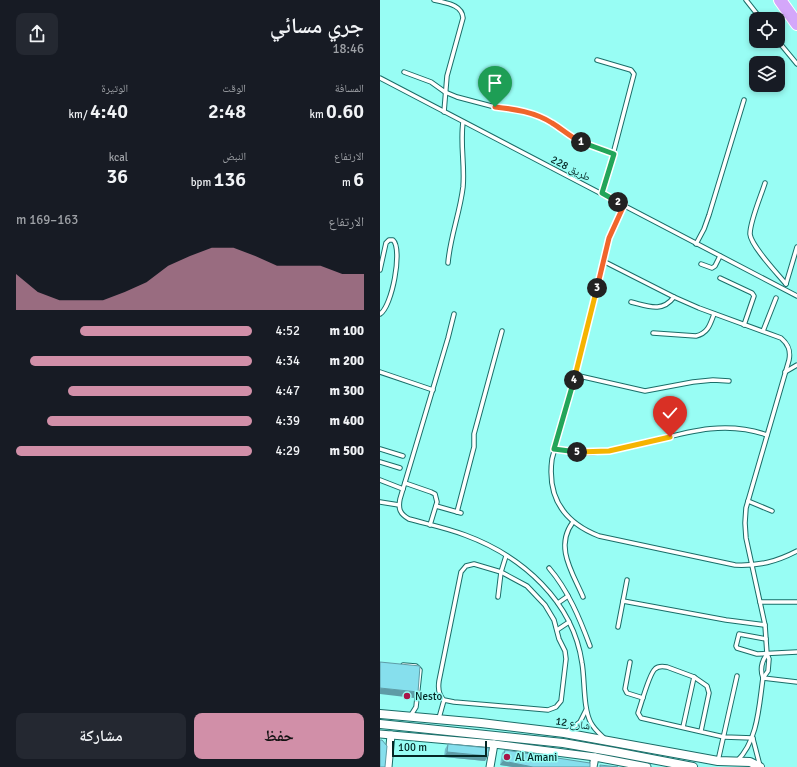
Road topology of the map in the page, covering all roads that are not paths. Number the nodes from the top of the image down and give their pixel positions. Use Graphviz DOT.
graph roads {
  1 [pos="434,0"];
  2 [pos="746,0"];
  3 [pos="780,0"];
  4 [pos="755,12"];
  5 [pos="797,24"];
  6 [pos="784,48"];
  7 [pos="597,60"];
  8 [pos="797,64"];
  9 [pos="404,72"];
  10 [pos="380,78"];
  11 [pos="445,92"];
  12 [pos="744,100"];
  13 [pos="444,112"];
  14 [pos="463,122"];
  15 [pos="614,154"];
  16 [pos="765,183"];
  17 [pos="602,193"];
  18 [pos="624,205"];
  19 [pos="696,244"];
  20 [pos="797,247"];
  21 [pos="720,256"];
  22 [pos="603,261"];
  23 [pos="448,263"];
  24 [pos="701,264"];
  25 [pos="380,270"];
  26 [pos="720,278"];
  27 [pos="786,284"];
  28 [pos="784,289"];
  29 [pos="797,296"];
  30 [pos="674,297"];
  31 [pos="776,298"];
  32 [pos="631,302"];
  33 [pos="380,314"];
  34 [pos="454,314"];
  35 [pos="714,314"];
  36 [pos="744,325"];
  37 [pos="502,331"];
  38 [pos="763,331"];
  39 [pos="652,333"];
  40 [pos="797,365"];
  41 [pos="380,372"];
  42 [pos="785,372"];
  43 [pos="576,375"];
  44 [pos="729,381"];
  45 [pos="433,390"];
  46 [pos="767,435"];
  47 [pos="380,449"];
  48 [pos="554,449"];
  49 [pos="403,456"];
  50 [pos="380,462"];
  51 [pos="400,468"];
  52 [pos="380,480"];
  53 [pos="405,483"];
  54 [pos="403,489"];
  55 [pos="748,501"];
  56 [pos="380,502"];
  57 [pos="398,505"];
  58 [pos="436,506"];
  59 [pos="772,511"];
  60 [pos="573,522"];
  61 [pos="430,525"];
  62 [pos="797,551"];
  63 [pos="506,556"];
  64 [pos="752,566"];
  65 [pos="549,568"];
  66 [pos="501,572"];
  67 [pos="627,580"];
  68 [pos="568,596"];
  69 [pos="498,597"];
  70 [pos="583,597"];
  71 [pos="623,601"];
  72 [pos="760,602"];
  73 [pos="797,602"];
  74 [pos="558,603"];
  75 [pos="570,622"];
  76 [pos="766,625"];
  77 [pos="618,627"];
  78 [pos="557,630"];
  79 [pos="766,639"];
  80 [pos="590,646"];
  81 [pos="797,652"];
  82 [pos="767,654"];
  83 [pos="630,662"];
  84 [pos="400,664"];
  85 [pos="736,676"];
  86 [pos="694,677"];
  87 [pos="763,678"];
  88 [pos="797,682"];
  89 [pos="643,698"];
  90 [pos="444,700"];
  91 [pos="587,709"];
  92 [pos="380,714"];
  93 [pos="410,717"];
  94 [pos="438,719"];
  95 [pos="380,724"];
  96 [pos="683,726"];
  97 [pos="701,731"];
  98 [pos="564,733"];
  99 [pos="380,734"];
  100 [pos="391,735"];
  101 [pos="724,737"];
  102 [pos="753,738"];
  103 [pos="606,740"];
  104 [pos="494,744"];
  105 [pos="594,757"];
  106 [pos="718,761"];
  107 [pos="670,762"];
  108 [pos="736,762"];
  109 [pos="388,767"];
  110 [pos="490,767"];
  111 [pos="593,767"];
  112 [pos="647,767"];
  113 [pos="662,767"];
  114 [pos="693,767"];
  115 [pos="760,767"];
  1 -- 11 [label="lane"];
  2 -- 4 [label="lane"];
  3 -- 5 [label="highway"];
  6 -- 8 [label="lane"];
  7 -- 15 [label="lane"];
  9 -- 11 [label="lane"];
  10 -- 13 [label="lane, طريق 228"];
  11 -- 13 [label="lane"];
  11 -- 15 [label="lane"];
  12 -- 19 [label="lane"];
  13 -- 14 [label="lane, طريق 228"];
  14 -- 17 [label="lane, طريق 228"];
  14 -- 23 [label="lane"];
  15 -- 17 [label="lane"];
  16 -- 27 [label="lane"];
  17 -- 18 [label="lane, طريق 228"];
  18 -- 19 [label="lane, طريق 228"];
  18 -- 22 [label="lane"];
  19 -- 21 [label="lane, طريق 228"];
  20 -- 27 [label="lane"];
  21 -- 24 [label="lane"];
  21 -- 28 [label="lane, طريق 228"];
  22 -- 30 [label="lane"];
  22 -- 43 [label="lane"];
  25 -- 33 [label="lane"];
  26 -- 36 [label="lane"];
  27 -- 28 [label="lane"];
  28 -- 29 [label="lane, طريق 228"];
  30 -- 32 [label="lane"];
  30 -- 35 [label="lane"];
  31 -- 38 [label="lane"];
  34 -- 45 [label="lane"];
  35 -- 36 [label="lane"];
  35 -- 39 [label="lane"];
  36 -- 38 [label="lane"];
  37 -- 58 [label="lane"];
  38 -- 42 [label="lane"];
  40 -- 42 [label="lane"];
  41 -- 45 [label="lane"];
  42 -- 46 [label="lane"];
  43 -- 44 [label="lane"];
  43 -- 48 [label="lane"];
  45 -- 53 [label="lane"];
  46 -- 48 [label="lane"];
  46 -- 55 [label="lane"];
  47 -- 49 [label="lane"];
  48 -- 60 [label="lane"];
  50 -- 51 [label="lane"];
  52 -- 54 [label="lane"];
  53 -- 54 [label="lane"];
  53 -- 58 [label="lane"];
  54 -- 57 [label="lane"];
  55 -- 59 [label="lane"];
  55 -- 64 [label="lane"];
  56 -- 57 [label="lane"];
  57 -- 61 [label="lane"];
  58 -- 61 [label="lane"];
  60 -- 64 [label="lane"];
  60 -- 70 [label="lane"];
  61 -- 63 [label="lane"];
  62 -- 64 [label="lane"];
  63 -- 66 [label="lane"];
  63 -- 74 [label="lane"];
  64 -- 72 [label="lane"];
  65 -- 68 [label="lane"];
  66 -- 69 [label="lane"];
  66 -- 78 [label="lane"];
  66 -- 90 [label="lane"];
  67 -- 71 [label="lane"];
  68 -- 74 [label="lane"];
  68 -- 80 [label="lane"];
  71 -- 76 [label="lane"];
  71 -- 77 [label="lane"];
  72 -- 73 [label="lane"];
  72 -- 76 [label="lane"];
  74 -- 75 [label="lane"];
  75 -- 78 [label="lane"];
  75 -- 91 [label="lane"];
  76 -- 79 [label="lane"];
  78 -- 90 [label="lane"];
  79 -- 82 [label="lane"];
  79 -- 82 [label="lane"];
  81 -- 82 [label="lane"];
  82 -- 87 [label="lane"];
  82 -- 87 [label="lane"];
  83 -- 89 [label="lane"];
  84 -- 93 [label="lane"];
  85 -- 101 [label="lane"];
  86 -- 89 [label="lane"];
  86 -- 96 [label="lane"];
  86 -- 97 [label="lane"];
  87 -- 88 [label="lane"];
  87 -- 102 [label="lane"];
  89 -- 96 [label="lane"];
  90 -- 94 [label="lane"];
  91 -- 98 [label="lane"];
  91 -- 103 [label="lane"];
  92 -- 93 [label="street, شارع 12"];
  93 -- 94 [label="street, شارع 12"];
  94 -- 98 [label="street, شارع 12"];
  95 -- 107 [label="street, شارع 12"];
  96 -- 97 [label="lane"];
  97 -- 101 [label="lane"];
  98 -- 103 [label="street, شارع 12"];
  99 -- 100 [label="street"];
  100 -- 104 [label="street"];
  100 -- 109 [label="street"];
  101 -- 102 [label="lane"];
  101 -- 106 [label="lane"];
  102 -- 108 [label="lane"];
  102 -- 115 [label="lane"];
  103 -- 106 [label="street, شارع 12"];
  104 -- 105 [label="street"];
  104 -- 110 [label="street"];
  105 -- 111 [label="street"];
  105 -- 112 [label="street"];
  106 -- 108 [label="street, شارع 12"];
  107 -- 113 [label="street"];
  107 -- 114 [label="street, شارع 12"];
  108 -- 115 [label="street, شارع 12"];
}
